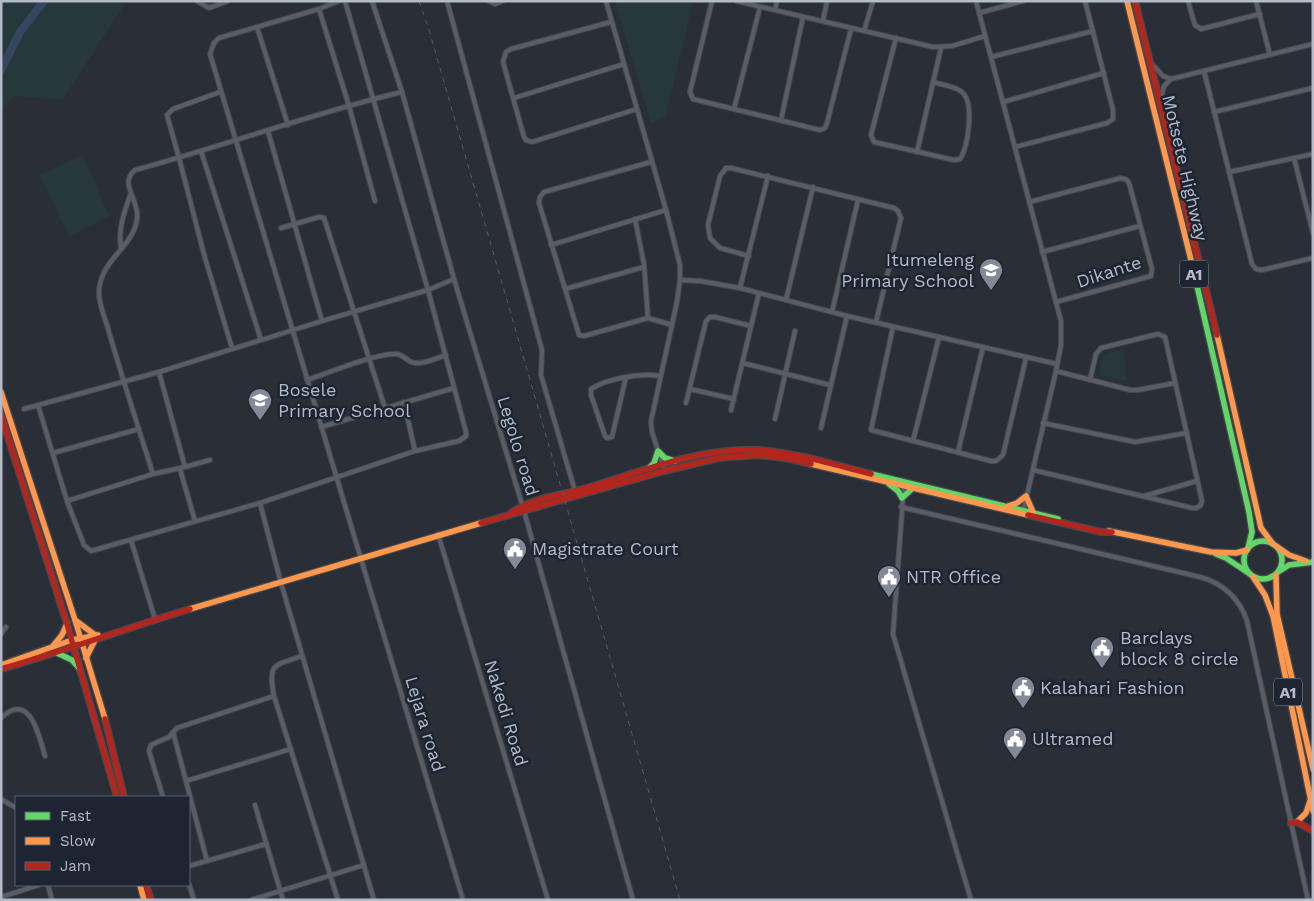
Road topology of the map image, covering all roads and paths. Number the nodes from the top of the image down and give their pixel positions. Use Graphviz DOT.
graph roads {
  1 [pos="197,1"];
  2 [pos="228,1"];
  3 [pos="339,1"];
  4 [pos="345,1"];
  5 [pos="372,1"];
  6 [pos="447,1"];
  7 [pos="489,1"];
  8 [pos="503,1"];
  9 [pos="606,1"];
  10 [pos="712,1"];
  11 [pos="736,1"];
  12 [pos="777,1"];
  13 [pos="827,1"];
  14 [pos="872,1"];
  15 [pos="976,1"];
  16 [pos="1023,1"];
  17 [pos="1084,1"];
  18 [pos="1128,1"];
  19 [pos="1135,1"];
  20 [pos="1188,1"];
  21 [pos="1256,1"];
  22 [pos="760,7"];
  23 [pos="318,9"];
  24 [pos="775,10"];
  25 [pos="979,13"];
  26 [pos="1260,14"];
  27 [pos="803,17"];
  28 [pos="611,22"];
  29 [pos="822,22"];
  30 [pos="257,27"];
  31 [pos="851,29"];
  32 [pos="864,31"];
  33 [pos="1093,31"];
  34 [pos="985,36"];
  35 [pos="896,38"];
  36 [pos="1313,44"];
  37 [pos="940,48"];
  38 [pos="1270,55"];
  39 [pos="991,57"];
  40 [pos="1151,62"];
  41 [pos="624,64"];
  42 [pos="1204,71"];
  43 [pos="1104,74"];
  44 [pos="1171,79"];
  45 [pos="933,82"];
  46 [pos="1313,88"];
  47 [pos="220,92"];
  48 [pos="402,92"];
  49 [pos="514,98"];
  50 [pos="373,99"];
  51 [pos="1003,102"];
  52 [pos="1161,102"];
  53 [pos="349,106"];
  54 [pos="637,109"];
  55 [pos="734,109"];
  56 [pos="1214,112"];
  57 [pos="781,120"];
  58 [pos="288,125"];
  59 [pos="268,131"];
  60 [pos="236,141"];
  61 [pos="1015,147"];
  62 [pos="202,151"];
  63 [pos="917,152"];
  64 [pos="1313,154"];
  65 [pos="179,158"];
  66 [pos="1294,158"];
  67 [pos="651,162"];
  68 [pos="1229,172"];
  69 [pos="768,176"];
  70 [pos="812,188"];
  71 [pos="131,193"];
  72 [pos="858,200"];
  73 [pos="375,201"];
  74 [pos="1029,202"];
  75 [pos="666,210"];
  76 [pos="636,219"];
  77 [pos="295,224"];
  78 [pos="1140,226"];
  79 [pos="281,228"];
  80 [pos="1313,233"];
  81 [pos="551,245"];
  82 [pos="121,249"];
  83 [pos="1042,252"];
  84 [pos="749,256"];
  85 [pos="1313,258"];
  86 [pos="644,267"];
  87 [pos="454,280"];
  88 [pos="680,280"];
  89 [pos="740,288"];
  90 [pos="566,289"];
  91 [pos="428,290"];
  92 [pos="759,293"];
  93 [pos="786,300"];
  94 [pos="1056,302"];
  95 [pos="354,312"];
  96 [pos="832,312"];
  97 [pos="847,316"];
  98 [pos="648,318"];
  99 [pos="322,321"];
  100 [pos="876,322"];
  101 [pos="672,325"];
  102 [pos="751,326"];
  103 [pos="894,327"];
  104 [pos="293,331"];
  105 [pos="795,331"];
  106 [pos="939,337"];
  107 [pos="261,340"];
  108 [pos="983,347"];
  109 [pos="232,348"];
  110 [pos="446,355"];
  111 [pos="1026,358"];
  112 [pos="369,359"];
  113 [pos="743,363"];
  114 [pos="1057,364"];
  115 [pos="1056,371"];
  116 [pos="159,372"];
  117 [pos="785,373"];
  118 [pos="660,376"];
  119 [pos="626,377"];
  120 [pos="308,380"];
  121 [pos="1090,380"];
  122 [pos="123,381"];
  123 [pos="1175,383"];
  124 [pos="830,385"];
  125 [pos="454,388"];
  126 [pos="690,389"];
  127 [pos="1,392"];
  128 [pos="734,399"];
  129 [pos="404,402"];
  130 [pos="686,403"];
  131 [pos="38,405"];
  132 [pos="385,408"];
  133 [pos="24,409"];
  134 [pos="731,410"];
  135 [pos="1,415"];
  136 [pos="775,419"];
  137 [pos="1043,423"];
  138 [pos="321,427"];
  139 [pos="821,428"];
  140 [pos="138,429"];
  141 [pos="1186,433"];
  142 [pos="913,441"];
  143 [pos="415,451"];
  144 [pos="658,451"];
  145 [pos="958,452"];
  146 [pos="53,454"];
  147 [pos="785,455"];
  148 [pos="210,460"];
  149 [pos="677,462"];
  150 [pos="185,467"];
  151 [pos="663,467"];
  152 [pos="649,468"];
  153 [pos="180,469"];
  154 [pos="1032,470"];
  155 [pos="153,474"];
  156 [pos="337,478"];
  157 [pos="885,481"];
  158 [pos="1197,482"];
  159 [pos="904,483"];
  160 [pos="914,487"];
  161 [pos="575,491"];
  162 [pos="1026,496"];
  163 [pos="1142,496"];
  164 [pos="902,498"];
  165 [pos="68,501"];
  166 [pos="260,502"];
  167 [pos="1006,506"];
  168 [pos="901,507"];
  169 [pos="523,508"];
  170 [pos="1023,512"];
  171 [pos="1033,512"];
  172 [pos="195,520"];
  173 [pos="1112,532"];
  174 [pos="438,534"];
  175 [pos="131,540"];
  176 [pos="1275,545"];
  177 [pos="1248,549"];
  178 [pos="1211,552"];
  179 [pos="361,557"];
  180 [pos="1311,562"];
  181 [pos="1277,573"];
  182 [pos="1252,576"];
  183 [pos="280,583"];
  184 [pos="155,619"];
  185 [pos="75,620"];
  186 [pos="68,624"];
  187 [pos="6,627"];
  188 [pos="1,634"];
  189 [pos="95,637"];
  190 [pos="80,638"];
  191 [pos="72,640"];
  192 [pos="82,644"];
  193 [pos="53,646"];
  194 [pos="74,647"];
  195 [pos="57,653"];
  196 [pos="302,656"];
  197 [pos="86,658"];
  198 [pos="1,665"];
  199 [pos="1,669"];
  200 [pos="82,674"];
  201 [pos="274,696"];
  202 [pos="1,718"];
  203 [pos="173,732"];
  204 [pos="291,749"];
  205 [pos="45,756"];
  206 [pos="1313,769"];
  207 [pos="186,781"];
  208 [pos="117,796"];
  209 [pos="124,796"];
  210 [pos="163,796"];
  211 [pos="190,796"];
  212 [pos="190,796"];
  213 [pos="1,799"];
  214 [pos="1310,799"];
  215 [pos="255,805"];
  216 [pos="15,807"];
  217 [pos="1313,811"];
  218 [pos="1294,822"];
  219 [pos="1313,831"];
  220 [pos="266,844"];
  221 [pos="207,861"];
  222 [pos="190,866"];
  223 [pos="364,866"];
  224 [pos="331,875"];
  225 [pos="36,886"];
  226 [pos="48,886"];
  227 [pos="140,886"];
  228 [pos="146,886"];
  229 [pos="190,886"];
  230 [pos="280,891"];
  231 [pos="1,897"];
  232 [pos="52,900"];
  233 [pos="144,900"];
  234 [pos="151,900"];
  235 [pos="194,900"];
  236 [pos="251,900"];
  237 [pos="283,900"];
  238 [pos="338,900"];
  239 [pos="374,900"];
  240 [pos="464,900"];
  241 [pos="548,900"];
  242 [pos="633,900"];
  243 [pos="971,900"];
  244 [pos="1308,900"];
  1 -- 2 [label="street"];
  3 -- 23 [label="street, Lejara road"];
  4 -- 50 [label="street"];
  5 -- 48 [label="street, Legolo road"];
  6 -- 161 [label="street"];
  7 -- 8 [label="street"];
  9 -- 28 [label="street"];
  10 -- 55 [label="street"];
  11 -- 22 [label="street"];
  12 -- 24 [label="street"];
  13 -- 29 [label="street"];
  14 -- 32 [label="street"];
  15 -- 25 [label="street"];
  16 -- 25 [label="street"];
  17 -- 33 [label="street"];
  18 -- 177 [label="main road, Motsete Highway / A1"];
  19 -- 40 [label="main road, Motsete Highway / A1"];
  20 -- 26 [label="street"];
  21 -- 26 [label="street"];
  22 -- 24 [label="street"];
  22 -- 55 [label="street"];
  23 -- 30 [label="street, Lejara road"];
  23 -- 53 [label="street"];
  24 -- 27 [label="street"];
  25 -- 34 [label="street"];
  26 -- 38 [label="street"];
  27 -- 29 [label="street"];
  27 -- 57 [label="street"];
  28 -- 41 [label="street"];
  28 -- 49 [label="street"];
  29 -- 31 [label="street"];
  30 -- 47 [label="street, Lejara road"];
  30 -- 58 [label="street"];
  31 -- 32 [label="street"];
  31 -- 57 [label="street"];
  32 -- 35 [label="street"];
  33 -- 39 [label="street"];
  33 -- 43 [label="street"];
  34 -- 37 [label="street"];
  34 -- 39 [label="street"];
  35 -- 37 [label="street"];
  35 -- 63 [label="street"];
  36 -- 38 [label="street"];
  37 -- 45 [label="street"];
  38 -- 42 [label="street"];
  39 -- 51 [label="street"];
  40 -- 44 [label="street"];
  40 -- 52 [label="main road, Motsete Highway / A1"];
  41 -- 49 [label="street"];
  41 -- 54 [label="street"];
  42 -- 44 [label="street"];
  42 -- 56 [label="street"];
  43 -- 51 [label="street"];
  43 -- 61 [label="street"];
  44 -- 52 [label="street"];
  45 -- 63 [label="street"];
  45 -- 63 [label="street"];
  46 -- 56 [label="street"];
  47 -- 60 [label="street, Lejara road"];
  47 -- 65 [label="street"];
  48 -- 50 [label="street"];
  48 -- 87 [label="street, Legolo road"];
  49 -- 54 [label="street"];
  50 -- 53 [label="street"];
  50 -- 91 [label="street"];
  51 -- 61 [label="street"];
  52 -- 176 [label="main road, Motsete Highway / A1"];
  53 -- 58 [label="street"];
  53 -- 73 [label="street"];
  54 -- 67 [label="street"];
  55 -- 57 [label="street"];
  56 -- 68 [label="street"];
  58 -- 59 [label="street"];
  59 -- 60 [label="street"];
  59 -- 77 [label="street"];
  60 -- 62 [label="street"];
  60 -- 104 [label="street, Lejara road"];
  61 -- 74 [label="street"];
  62 -- 65 [label="street"];
  62 -- 107 [label="street"];
  64 -- 66 [label="street"];
  65 -- 71 [label="street"];
  65 -- 109 [label="street"];
  66 -- 68 [label="street"];
  66 -- 80 [label="street"];
  67 -- 75 [label="street"];
  67 -- 81 [label="street"];
  68 -- 85 [label="street"];
  69 -- 70 [label="street"];
  69 -- 84 [label="street"];
  69 -- 84 [label="street"];
  70 -- 72 [label="street"];
  70 -- 93 [label="street"];
  71 -- 82 [label="street"];
  71 -- 82 [label="street"];
  72 -- 96 [label="street"];
  72 -- 100 [label="street"];
  74 -- 78 [label="street"];
  74 -- 83 [label="street"];
  75 -- 76 [label="street"];
  75 -- 88 [label="street"];
  76 -- 81 [label="street"];
  76 -- 86 [label="street"];
  77 -- 79 [label="street"];
  77 -- 95 [label="street"];
  77 -- 99 [label="street"];
  78 -- 83 [label="street"];
  78 -- 94 [label="street, Dikante"];
  81 -- 90 [label="street"];
  82 -- 122 [label="street"];
  83 -- 94 [label="street"];
  84 -- 89 [label="street"];
  86 -- 90 [label="street"];
  86 -- 98 [label="street"];
  87 -- 91 [label="street"];
  87 -- 169 [label="street, Legolo road"];
  88 -- 89 [label="street"];
  88 -- 101 [label="street"];
  89 -- 92 [label="street"];
  90 -- 98 [label="street"];
  91 -- 95 [label="street"];
  91 -- 110 [label="street"];
  92 -- 93 [label="street"];
  92 -- 102 [label="street"];
  93 -- 96 [label="street"];
  94 -- 114 [label="street"];
  95 -- 99 [label="street"];
  95 -- 112 [label="street"];
  96 -- 97 [label="street"];
  97 -- 100 [label="street"];
  97 -- 124 [label="street"];
  98 -- 101 [label="street"];
  99 -- 104 [label="street"];
  100 -- 103 [label="street"];
  101 -- 118 [label="street"];
  102 -- 113 [label="street"];
  102 -- 126 [label="street"];
  103 -- 106 [label="street"];
  103 -- 142 [label="street"];
  104 -- 107 [label="street"];
  104 -- 120 [label="street, Lejara road"];
  105 -- 117 [label="street"];
  106 -- 108 [label="street"];
  106 -- 142 [label="street"];
  107 -- 109 [label="street"];
  108 -- 111 [label="street"];
  108 -- 145 [label="street"];
  109 -- 116 [label="street"];
  110 -- 112 [label="street"];
  110 -- 125 [label="street"];
  111 -- 114 [label="street"];
  111 -- 145 [label="street"];
  112 -- 120 [label="street"];
  112 -- 132 [label="street"];
  113 -- 117 [label="street"];
  113 -- 128 [label="street"];
  114 -- 115 [label="street"];
  115 -- 121 [label="street"];
  115 -- 137 [label="street"];
  116 -- 122 [label="street"];
  116 -- 150 [label="street"];
  117 -- 124 [label="street"];
  117 -- 136 [label="street"];
  118 -- 119 [label="street"];
  118 -- 144 [label="street"];
  119 -- 119 [label="street"];
  120 -- 138 [label="street, Lejara road"];
  121 -- 123 [label="street"];
  121 -- 123 [label="street"];
  122 -- 131 [label="street"];
  122 -- 140 [label="street"];
  123 -- 141 [label="street"];
  124 -- 139 [label="street"];
  125 -- 129 [label="street"];
  125 -- 143 [label="street"];
  126 -- 128 [label="street"];
  126 -- 130 [label="street"];
  127 -- 185 [label="main road"];
  128 -- 134 [label="street"];
  129 -- 132 [label="street"];
  129 -- 143 [label="street"];
  131 -- 133 [label="street"];
  131 -- 146 [label="street"];
  132 -- 138 [label="street"];
  135 -- 186 [label="main road"];
  137 -- 141 [label="street"];
  137 -- 154 [label="street"];
  138 -- 156 [label="street, Lejara road"];
  140 -- 146 [label="street"];
  140 -- 155 [label="street"];
  141 -- 158 [label="street"];
  142 -- 145 [label="street"];
  143 -- 156 [label="street"];
  144 -- 149 [label="main road"];
  144 -- 151 [label="street"];
  144 -- 152 [label="main road"];
  146 -- 165 [label="street"];
  147 -- 149 [label="main road"];
  147 -- 151 [label="main road"];
  147 -- 157 [label="main road"];
  147 -- 159 [label="main road"];
  148 -- 150 [label="street"];
  149 -- 151 [label="main road"];
  150 -- 153 [label="street"];
  151 -- 152 [label="main road"];
  151 -- 169 [label="main road"];
  152 -- 161 [label="main road"];
  153 -- 155 [label="street"];
  153 -- 172 [label="street"];
  154 -- 162 [label="street"];
  154 -- 163 [label="street"];
  155 -- 165 [label="street"];
  156 -- 166 [label="street"];
  156 -- 179 [label="street, Lejara road"];
  157 -- 159 [label="main road"];
  157 -- 164 [label="main road"];
  158 -- 163 [label="street"];
  158 -- 163 [label="street"];
  159 -- 160 [label="main road"];
  159 -- 164 [label="street"];
  159 -- 167 [label="main road"];
  160 -- 164 [label="main road"];
  160 -- 170 [label="main road"];
  161 -- 169 [label="main road"];
  162 -- 167 [label="main road"];
  162 -- 170 [label="street"];
  162 -- 171 [label="main road"];
  164 -- 168 [label="street"];
  165 -- 175 [label="street"];
  166 -- 172 [label="street"];
  166 -- 183 [label="street"];
  167 -- 170 [label="main road"];
  168 -- 218 [label="street"];
  168 -- 243 [label="street"];
  169 -- 174 [label="main road"];
  169 -- 242 [label="street, Legolo road"];
  170 -- 171 [label="main road"];
  170 -- 173 [label="main road"];
  171 -- 173 [label="main road"];
  172 -- 175 [label="street"];
  173 -- 178 [label="main road"];
  174 -- 179 [label="main road"];
  174 -- 241 [label="street, Nakedi Road"];
  175 -- 184 [label="street"];
  176 -- 177 [label="main road"];
  176 -- 180 [label="main road"];
  176 -- 181 [label="main road, A1"];
  177 -- 178 [label="main road"];
  177 -- 182 [label="main road, A1"];
  178 -- 182 [label="main road"];
  179 -- 183 [label="main road"];
  179 -- 240 [label="street, Lejara road"];
  180 -- 181 [label="main road"];
  181 -- 182 [label="main road"];
  181 -- 206 [label="main road, A1"];
  182 -- 214 [label="main road, A1"];
  183 -- 184 [label="main road"];
  183 -- 196 [label="street"];
  184 -- 189 [label="main road"];
  185 -- 189 [label="main road"];
  185 -- 190 [label="main road"];
  186 -- 191 [label="main road"];
  186 -- 193 [label="main road"];
  187 -- 188 [label="street"];
  189 -- 190 [label="main road"];
  189 -- 192 [label="main road"];
  189 -- 197 [label="main road"];
  190 -- 191 [label="main road"];
  190 -- 192 [label="main road"];
  191 -- 193 [label="main road"];
  191 -- 194 [label="main road"];
  192 -- 194 [label="main road"];
  192 -- 197 [label="main road"];
  193 -- 198 [label="main road"];
  194 -- 195 [label="main road"];
  194 -- 200 [label="main road"];
  195 -- 199 [label="main road"];
  195 -- 200 [label="main road"];
  196 -- 201 [label="street"];
  196 -- 223 [label="street"];
  197 -- 209 [label="main road"];
  200 -- 208 [label="main road"];
  201 -- 203 [label="street"];
  201 -- 204 [label="street"];
  202 -- 205 [label="street"];
  203 -- 207 [label="street"];
  203 -- 210 [label="street"];
  204 -- 207 [label="street"];
  204 -- 224 [label="street"];
  207 -- 211 [label="street"];
  212 -- 221 [label="street"];
  213 -- 216 [label="street"];
  214 -- 217 [label="main road, A1"];
  214 -- 218 [label="main road"];
  215 -- 220 [label="street"];
  218 -- 219 [label="main road"];
  218 -- 244 [label="street"];
  220 -- 221 [label="street"];
  220 -- 230 [label="street"];
  221 -- 222 [label="street"];
  223 -- 224 [label="street"];
  223 -- 239 [label="street"];
  224 -- 230 [label="street"];
  224 -- 238 [label="street"];
  225 -- 231 [label="street"];
  226 -- 232 [label="street"];
  227 -- 233 [label="main road"];
  228 -- 234 [label="main road"];
  229 -- 235 [label="street"];
  230 -- 236 [label="street"];
  230 -- 237 [label="street"];
}
